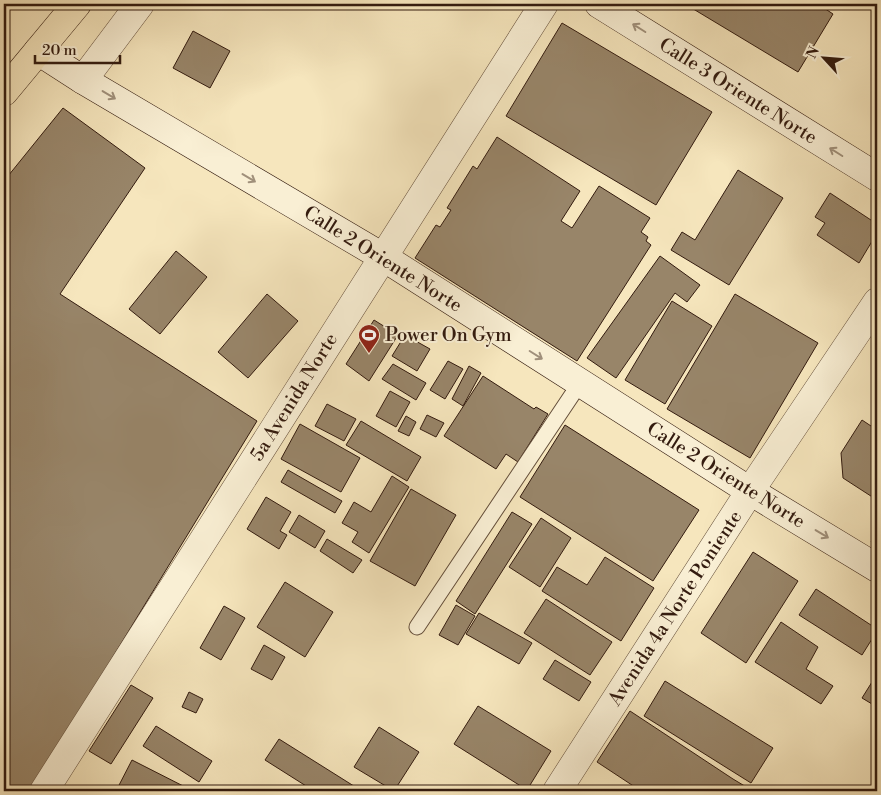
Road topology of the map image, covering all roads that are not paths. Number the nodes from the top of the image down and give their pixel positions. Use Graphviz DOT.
graph roads {
  1 [pos="77,4"];
  2 [pos="140,4"];
  3 [pos="544,4"];
  4 [pos="600,4"];
  5 [pos="38,50"];
  6 [pos="84,80"];
  7 [pos="4,92"];
  8 [pos="877,177"];
  9 [pos="382,257"];
  10 [pos="877,302"];
  11 [pos="580,383"];
  12 [pos="750,491"];
  13 [pos="877,568"];
  14 [pos="417,627"];
  15 [pos="44,791"];
  16 [pos="557,791"];
  1 -- 5 [label="main road"];
  2 -- 6 [label="street"];
  3 -- 9 [label="street, 5a Avenida Norte"];
  8 -- 4 [label="street, Calle 3 Oriente Norte, one-way"];
  5 -- 6 [label="street, Calle 2 Oriente Norte"];
  5 -- 7 [label="main road"];
  6 -- 9 [label="street, Calle 2 Oriente Norte, one-way"];
  9 -- 11 [label="street, Calle 2 Oriente Norte, one-way"];
  9 -- 15 [label="street, 5a Avenida Norte"];
  10 -- 12 [label="street, Avenida 4a Norte Poniente"];
  11 -- 12 [label="street, Calle 2 Oriente Norte"];
  11 -- 14 [label="lane"];
  12 -- 13 [label="street, Calle 2 Oriente Norte, one-way"];
  12 -- 16 [label="street, Avenida 4a Norte Poniente"];
}
